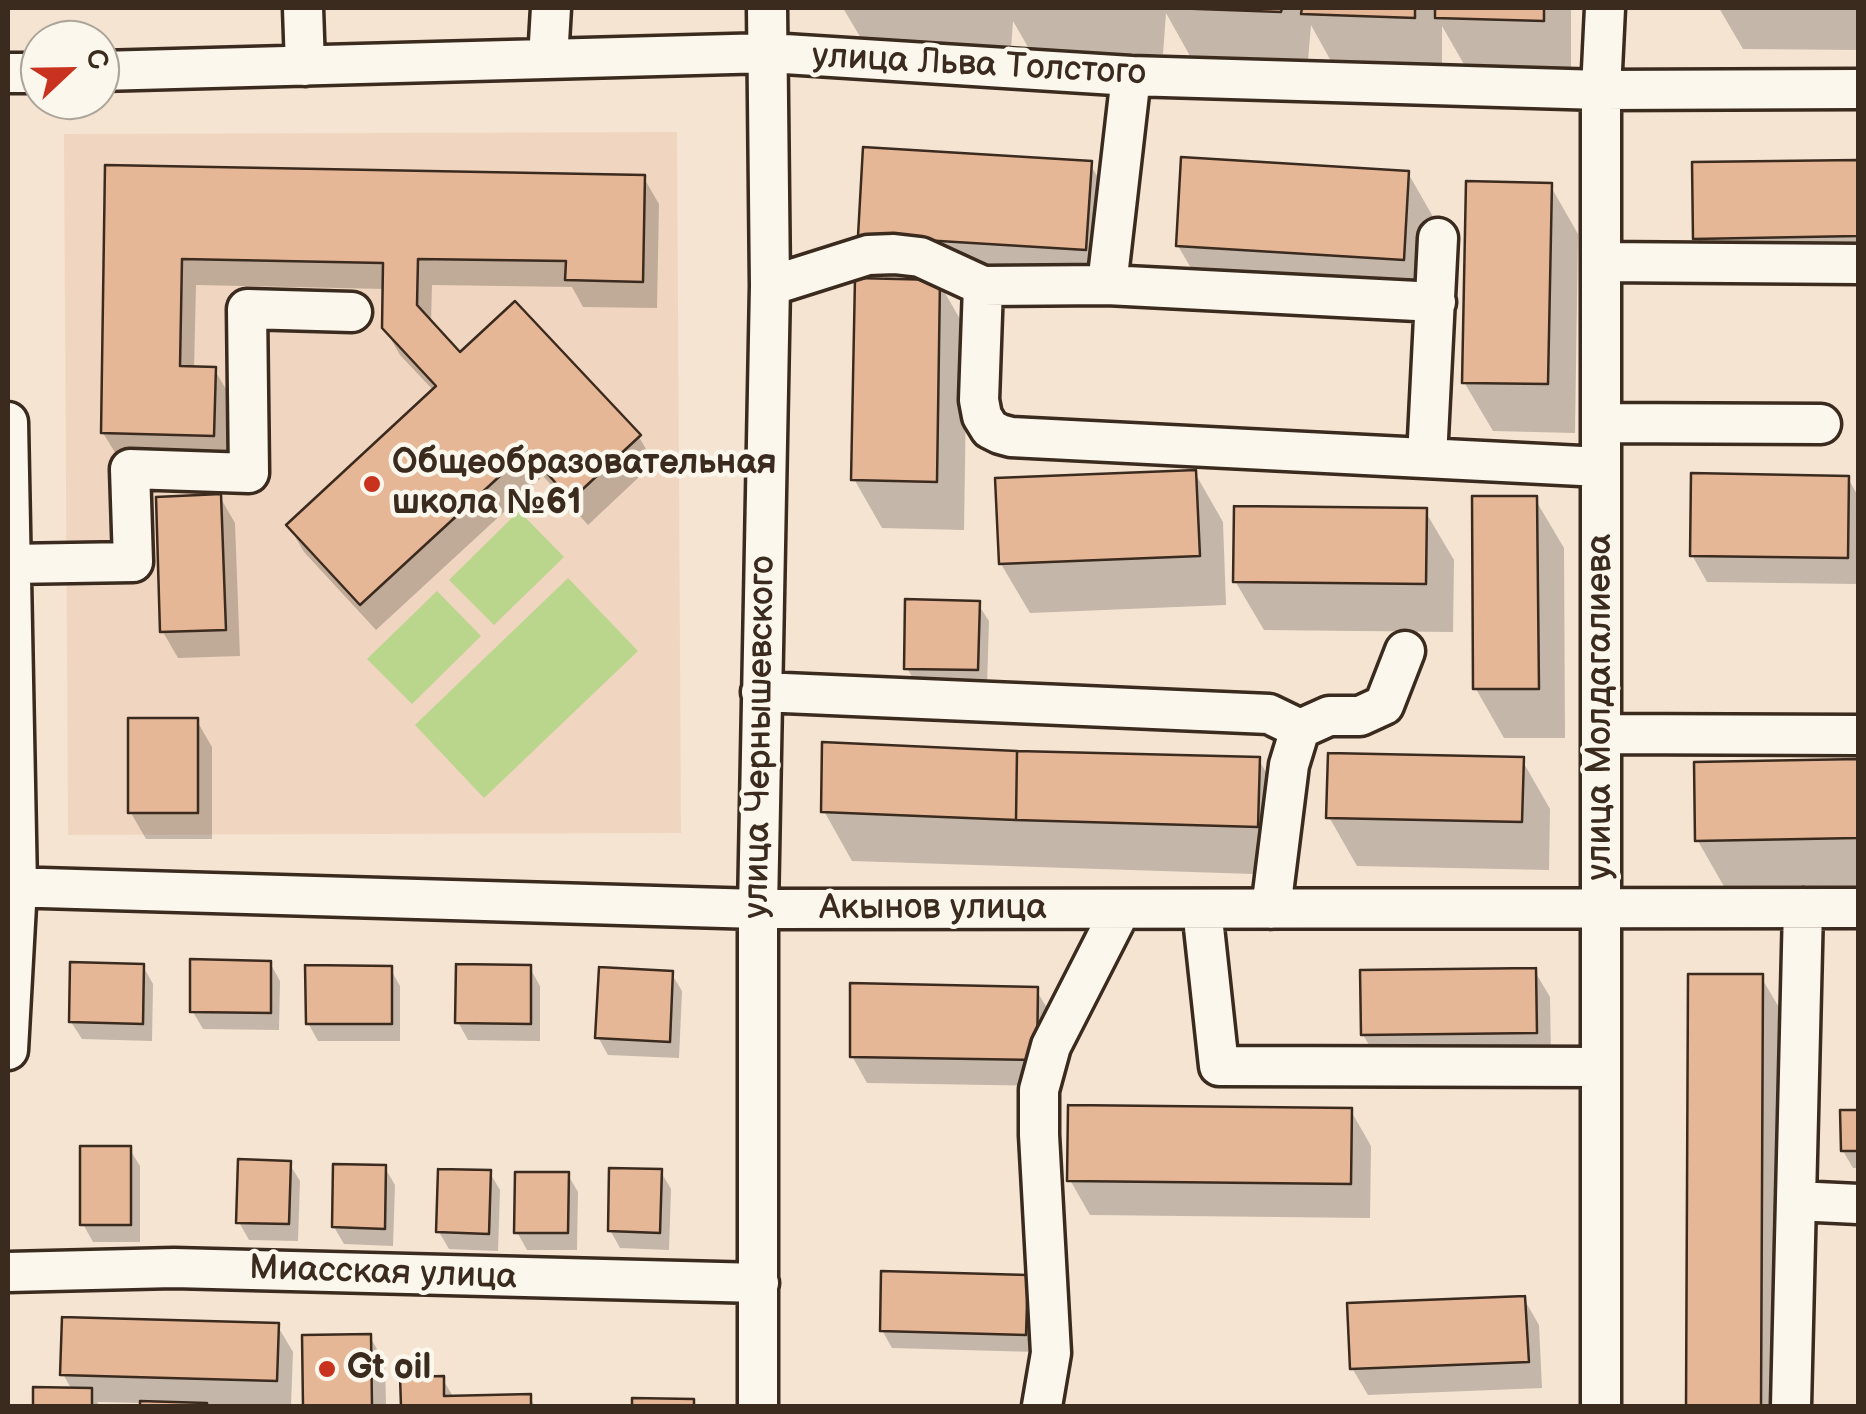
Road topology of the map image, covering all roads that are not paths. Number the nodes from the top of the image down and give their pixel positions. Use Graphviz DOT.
graph roads {
  1 [pos="304,8"];
  2 [pos="551,8"];
  3 [pos="768,8"];
  4 [pos="1606,8"];
  5 [pos="769,53"];
  6 [pos="548,59"];
  7 [pos="305,66"];
  8 [pos="120,71"];
  9 [pos="1131,76"];
  10 [pos="1858,89"];
  11 [pos="1601,90"];
  12 [pos="1438,238"];
  13 [pos="1601,262"];
  14 [pos="1858,264"];
  15 [pos="1107,284"];
  16 [pos="770,286"];
  17 [pos="983,286"];
  18 [pos="1436,302"];
  19 [pos="352,312"];
  20 [pos="8,422"];
  21 [pos="1601,423"];
  22 [pos="1821,424"];
  23 [pos="1427,458"];
  24 [pos="1601,466"];
  25 [pos="8,477"];
  26 [pos="10,564"];
  27 [pos="1405,651"];
  28 [pos="761,692"];
  29 [pos="1300,730"];
  30 [pos="1601,734"];
  31 [pos="1858,735"];
  32 [pos="12,887"];
  33 [pos="1803,908"];
  34 [pos="1858,908"];
  35 [pos="758,909"];
  36 [pos="1121,909"];
  37 [pos="1202,909"];
  38 [pos="1270,909"];
  39 [pos="1600,909"];
  40 [pos="8,1050"];
  41 [pos="1600,1067"];
  42 [pos="1796,1201"];
  43 [pos="1858,1204"];
  44 [pos="8,1272"];
  45 [pos="758,1284"];
  46 [pos="758,1406"];
  47 [pos="1042,1406"];
  48 [pos="1601,1406"];
  49 [pos="1790,1406"];
  1 -- 7 [label="street"];
  2 -- 6 [label="street"];
  3 -- 5 [label="street, улица Чернышевского"];
  4 -- 11 [label="street, улица Молдагалиева"];
  5 -- 6 [label="street, улица Льва Толстого"];
  5 -- 9 [label="street, улица Льва Толстого"];
  5 -- 16 [label="street, улица Чернышевского"];
  6 -- 7 [label="street, улица Льва Толстого"];
  7 -- 8 [label="street, улица Льва Толстого"];
  9 -- 11 [label="street, улица Льва Толстого"];
  9 -- 15 [label="street"];
  10 -- 11 [label="street, улица Льва Толстого"];
  11 -- 13 [label="street, улица Молдагалиева"];
  12 -- 18 [label="street"];
  13 -- 14 [label="street"];
  13 -- 21 [label="street, улица Молдагалиева"];
  15 -- 17 [label="street"];
  15 -- 18 [label="street"];
  16 -- 17 [label="street"];
  16 -- 28 [label="street, улица Чернышевского"];
  17 -- 23 [label="street"];
  18 -- 23 [label="street"];
  19 -- 26 [label="street"];
  20 -- 25 [label="street"];
  21 -- 22 [label="street"];
  21 -- 24 [label="street, улица Молдагалиева"];
  23 -- 24 [label="street"];
  24 -- 30 [label="street, улица Молдагалиева"];
  25 -- 26 [label="street"];
  26 -- 32 [label="street"];
  27 -- 29 [label="street"];
  28 -- 29 [label="street"];
  28 -- 35 [label="street, улица Чернышевского"];
  29 -- 38 [label="street"];
  30 -- 31 [label="street"];
  30 -- 39 [label="street, улица Молдагалиева"];
  32 -- 35 [label="street, Акынов улица"];
  32 -- 40 [label="street"];
  33 -- 34 [label="street, Акынов улица"];
  33 -- 39 [label="street, Акынов улица"];
  33 -- 42 [label="street"];
  35 -- 36 [label="street, Акынов улица"];
  35 -- 45 [label="street, улица Чернышевского"];
  36 -- 37 [label="street, Акынов улица"];
  36 -- 47 [label="street"];
  37 -- 38 [label="street, Акынов улица"];
  37 -- 41 [label="street"];
  38 -- 39 [label="street, Акынов улица"];
  39 -- 41 [label="street, улица Молдагалиева"];
  41 -- 48 [label="street, улица Молдагалиева"];
  42 -- 43 [label="street"];
  42 -- 49 [label="street"];
  44 -- 45 [label="street, Миасская улица"];
  45 -- 46 [label="street, улица Чернышевского"];
}
